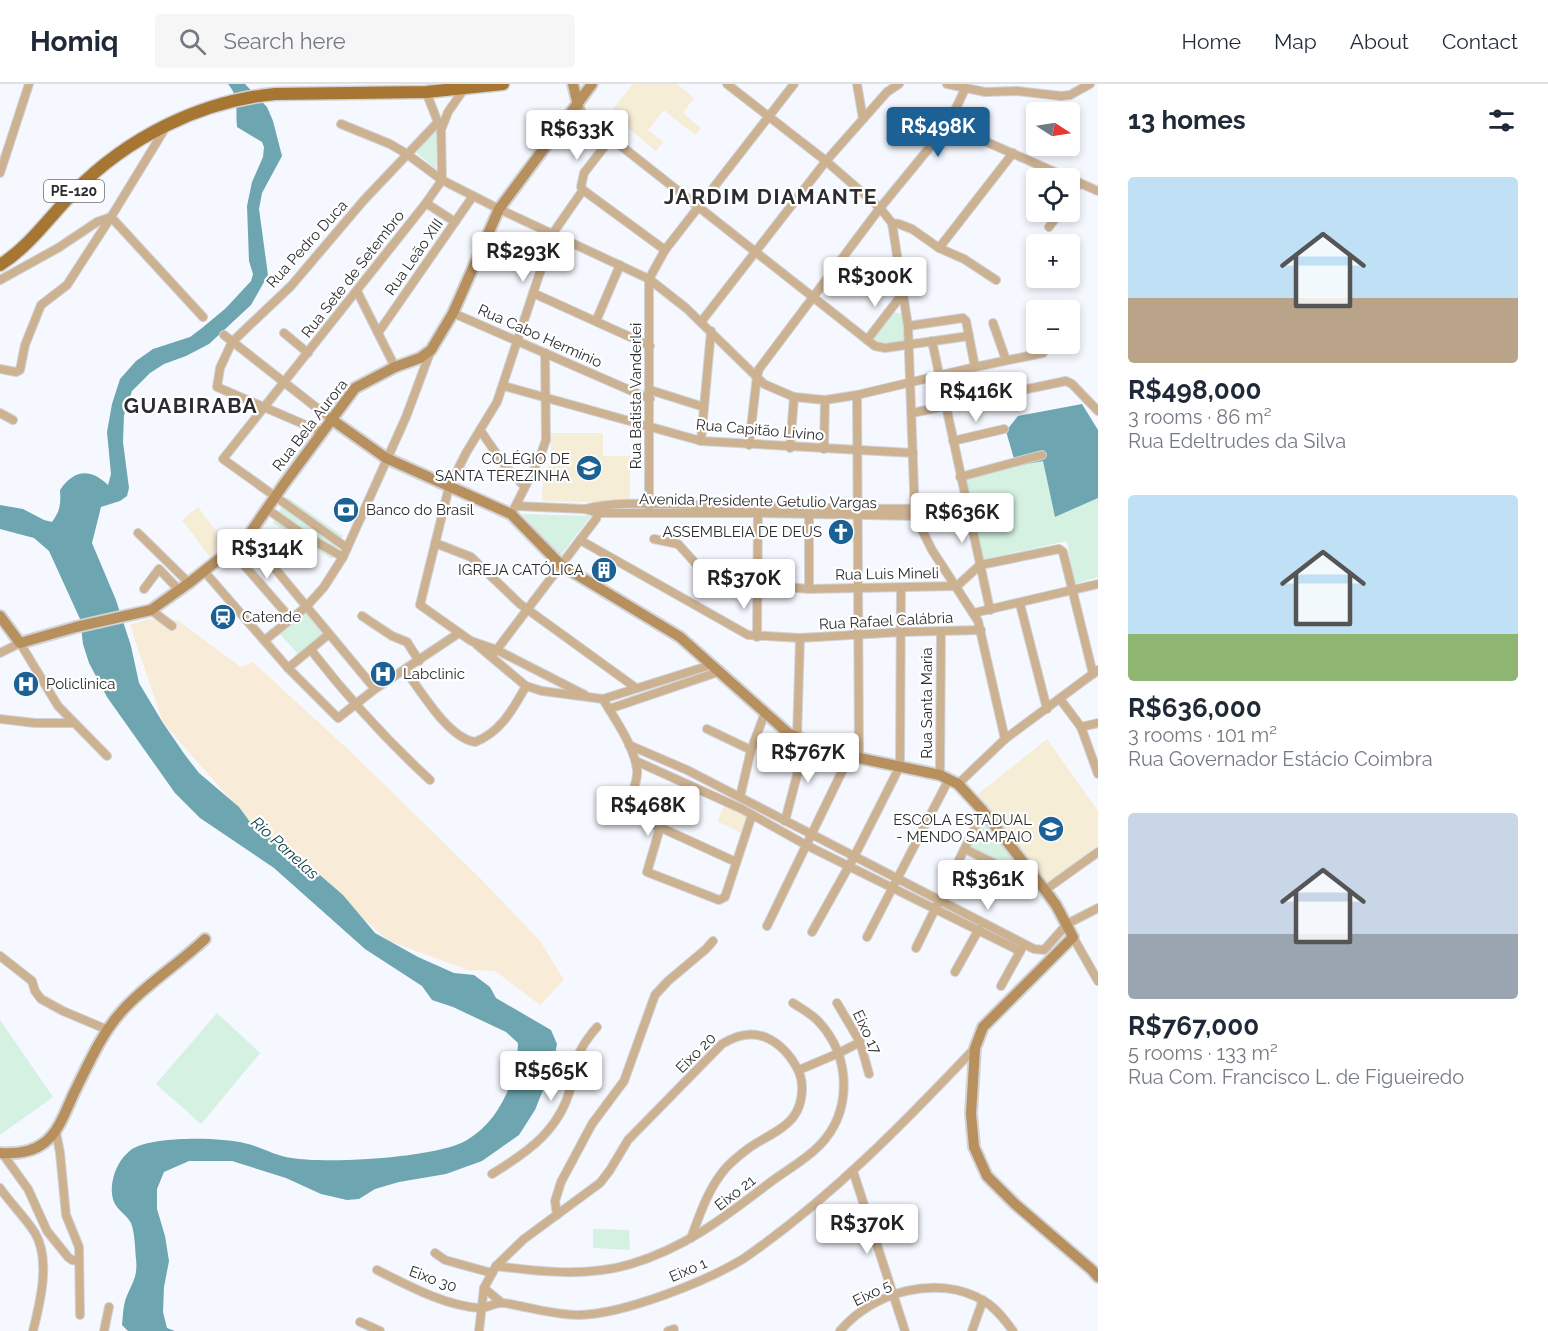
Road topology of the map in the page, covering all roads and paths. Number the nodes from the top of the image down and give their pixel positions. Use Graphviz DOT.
graph roads {
  1 [pos="29,84"];
  2 [pos="385,84"];
  3 [pos="502,84"];
  4 [pos="573,84"];
  5 [pos="592,84"];
  6 [pos="728,84"];
  7 [pos="794,84"];
  8 [pos="857,84"];
  9 [pos="864,84"];
  10 [pos="899,84"];
  11 [pos="947,84"];
  12 [pos="1090,84"];
  13 [pos="472,87"];
  14 [pos="965,89"];
  15 [pos="404,92"];
  16 [pos="426,92"];
  17 [pos="860,100"];
  18 [pos="578,105"];
  19 [pos="770,117"];
  20 [pos="863,119"];
  21 [pos="341,124"];
  22 [pos="167,125"];
  23 [pos="948,125"];
  24 [pos="440,126"];
  25 [pos="611,138"];
  26 [pos="1013,153"];
  27 [pos="407,154"];
  28 [pos="826,161"];
  29 [pos="1046,168"];
  30 [pos="1,169"];
  31 [pos="442,180"];
  32 [pos="1080,183"];
  33 [pos="583,190"];
  34 [pos="1098,191"];
  35 [pos="473,196"];
  36 [pos="426,203"];
  37 [pos="699,206"];
  38 [pos="880,208"];
  39 [pos="499,209"];
  40 [pos="111,217"];
  41 [pos="455,222"];
  42 [pos="1052,222"];
  43 [pos="892,223"];
  44 [pos="1049,226"];
  45 [pos="554,233"];
  46 [pos="939,248"];
  47 [pos="665,250"];
  48 [pos="756,252"];
  49 [pos="1,266"];
  50 [pos="620,266"];
  51 [pos="649,279"];
  52 [pos="0,280"];
  53 [pos="996,280"];
  54 [pos="357,291"];
  55 [pos="904,292"];
  56 [pos="533,293"];
  57 [pos="814,297"];
  58 [pos="453,313"];
  59 [pos="203,317"];
  60 [pos="596,321"];
  61 [pos="701,322"];
  62 [pos="993,323"];
  63 [pos="908,326"];
  64 [pos="711,331"];
  65 [pos="284,333"];
  66 [pos="378,333"];
  67 [pos="224,335"];
  68 [pos="969,336"];
  69 [pos="867,340"];
  70 [pos="517,341"];
  71 [pos="932,341"];
  72 [pos="232,342"];
  73 [pos="909,345"];
  74 [pos="650,346"];
  75 [pos="431,350"];
  76 [pos="308,353"];
  77 [pos="545,353"];
  78 [pos="1038,354"];
  79 [pos="1006,360"];
  80 [pos="394,367"];
  81 [pos="975,367"];
  82 [pos="0,369"];
  83 [pos="757,375"];
  84 [pos="939,375"];
  85 [pos="909,382"];
  86 [pos="284,384"];
  87 [pos="504,386"];
  88 [pos="650,394"];
  89 [pos="857,395"];
  90 [pos="546,397"];
  91 [pos="794,397"];
  92 [pos="825,400"];
  93 [pos="946,406"];
  94 [pos="266,407"];
  95 [pos="704,407"];
  96 [pos="1098,411"];
  97 [pos="0,413"];
  98 [pos="912,413"];
  99 [pos="331,419"];
  100 [pos="13,420"];
  101 [pos="649,427"];
  102 [pos="1004,429"];
  103 [pos="480,430"];
  104 [pos="322,432"];
  105 [pos="701,441"];
  106 [pos="953,441"];
  107 [pos="749,445"];
  108 [pos="790,448"];
  109 [pos="824,449"];
  110 [pos="858,451"];
  111 [pos="914,453"];
  112 [pos="1042,455"];
  113 [pos="386,458"];
  114 [pos="960,477"];
  115 [pos="524,486"];
  116 [pos="449,488"];
  117 [pos="275,498"];
  118 [pos="967,508"];
  119 [pos="267,509"];
  120 [pos="599,509"];
  121 [pos="649,509"];
  122 [pos="758,509"];
  123 [pos="514,510"];
  124 [pos="809,512"];
  125 [pos="858,512"];
  126 [pos="915,513"];
  127 [pos="969,517"];
  128 [pos="138,533"];
  129 [pos="248,536"];
  130 [pos="654,539"];
  131 [pos="580,540"];
  132 [pos="435,543"];
  133 [pos="347,548"];
  134 [pos="231,550"];
  135 [pos="341,560"];
  136 [pos="561,565"];
  137 [pos="980,565"];
  138 [pos="204,571"];
  139 [pos="757,583"];
  140 [pos="189,584"];
  141 [pos="1098,584"];
  142 [pos="957,586"];
  143 [pos="902,588"];
  144 [pos="144,589"];
  145 [pos="809,589"];
  146 [pos="858,589"];
  147 [pos="179,590"];
  148 [pos="1072,591"];
  149 [pos="1020,604"];
  150 [pos="306,607"];
  151 [pos="151,610"];
  152 [pos="527,610"];
  153 [pos="990,610"];
  154 [pos="974,613"];
  155 [pos="0,616"];
  156 [pos="362,616"];
  157 [pos="291,619"];
  158 [pos="172,626"];
  159 [pos="981,630"];
  160 [pos="941,631"];
  161 [pos="902,632"];
  162 [pos="459,633"];
  163 [pos="329,634"];
  164 [pos="857,635"];
  165 [pos="757,637"];
  166 [pos="800,638"];
  167 [pos="265,640"];
  168 [pos="471,640"];
  169 [pos="20,643"];
  170 [pos="311,650"];
  171 [pos="497,650"];
  172 [pos="0,653"];
  173 [pos="492,658"];
  174 [pos="419,661"];
  175 [pos="288,668"];
  176 [pos="715,669"];
  177 [pos="405,670"];
  178 [pos="1095,672"];
  179 [pos="526,686"];
  180 [pos="636,688"];
  181 [pos="375,689"];
  182 [pos="585,695"];
  183 [pos="603,699"];
  184 [pos="1060,699"];
  185 [pos="355,705"];
  186 [pos="609,709"];
  187 [pos="1047,709"];
  188 [pos="765,713"];
  189 [pos="0,719"];
  190 [pos="73,723"];
  191 [pos="1098,723"];
  192 [pos="1081,727"];
  193 [pos="707,729"];
  194 [pos="1005,739"];
  195 [pos="802,740"];
  196 [pos="629,745"];
  197 [pos="751,750"];
  198 [pos="107,756"];
  199 [pos="855,756"];
  200 [pos="636,761"];
  201 [pos="900,766"];
  202 [pos="1098,774"];
  203 [pos="949,779"];
  204 [pos="430,780"];
  205 [pos="740,797"];
  206 [pos="982,811"];
  207 [pos="752,815"];
  208 [pos="785,821"];
  209 [pos="660,828"];
  210 [pos="811,834"];
  211 [pos="806,845"];
  212 [pos="965,849"];
  213 [pos="1098,852"];
  214 [pos="854,857"];
  215 [pos="736,862"];
  216 [pos="1023,864"];
  217 [pos="849,866"];
  218 [pos="898,878"];
  219 [pos="892,887"];
  220 [pos="1045,890"];
  221 [pos="938,905"];
  222 [pos="1098,908"];
  223 [pos="983,922"];
  224 [pos="1067,924"];
  225 [pos="767,926"];
  226 [pos="978,931"];
  227 [pos="812,932"];
  228 [pos="867,937"];
  229 [pos="1073,937"];
  230 [pos="205,939"];
  231 [pos="713,941"];
  232 [pos="1022,947"];
  233 [pos="916,948"];
  234 [pos="0,956"];
  235 [pos="956,972"];
  236 [pos="1098,981"];
  237 [pos="1001,986"];
  238 [pos="794,1003"];
  239 [pos="837,1003"];
  240 [pos="597,1027"];
  241 [pos="108,1030"];
  242 [pos="860,1042"];
  243 [pos="975,1048"];
  244 [pos="839,1053"];
  245 [pos="799,1070"];
  246 [pos="869,1074"];
  247 [pos="56,1132"];
  248 [pos="1,1153"];
  249 [pos="854,1171"];
  250 [pos="492,1174"];
  251 [pos="0,1188"];
  252 [pos="556,1215"];
  253 [pos="691,1238"];
  254 [pos="435,1253"];
  255 [pos="80,1261"];
  256 [pos="377,1270"];
  257 [pos="494,1270"];
  258 [pos="1098,1277"];
  259 [pos="484,1288"];
  260 [pos="894,1296"];
  261 [pos="983,1300"];
  262 [pos="502,1303"];
  263 [pos="109,1306"];
  264 [pos="482,1308"];
  265 [pos="80,1315"];
  266 [pos="360,1322"];
  267 [pos="33,1331"];
  268 [pos="104,1331"];
  269 [pos="380,1331"];
  270 [pos="479,1331"];
  271 [pos="840,1331"];
  272 [pos="905,1331"];
  273 [pos="972,1331"];
  274 [pos="1013,1331"];
  1 -- 30 [label="street"];
  2 -- 15 [label="street"];
  3 -- 13 [label="main road, PE-120"];
  4 -- 18 [label="street"];
  5 -- 18 [label="street"];
  6 -- 19 [label="street"];
  7 -- 19 [label="street"];
  8 -- 17 [label="street"];
  9 -- 17 [label="street"];
  10 -- 20 [label="street"];
  11 -- 14 [label="street"];
  12 -- 14 [label="street"];
  13 -- 16 [label="main road, PE-120"];
  13 -- 24 [label="street"];
  14 -- 23 [label="street"];
  15 -- 16 [label="main road, PE-120"];
  15 -- 22 [label="main road, PE-120"];
  16 -- 24 [label="street"];
  17 -- 20 [label="street"];
  18 -- 25 [label="street"];
  18 -- 39 [label="street"];
  19 -- 28 [label="street"];
  19 -- 37 [label="street"];
  20 -- 28 [label="street"];
  21 -- 27 [label="street"];
  22 -- 40 [label="street"];
  22 -- 49 [label="main road, PE-120"];
  23 -- 26 [label="street"];
  23 -- 38 [label="street"];
  24 -- 27 [label="street, Rua Pedro Duca"];
  24 -- 31 [label="street"];
  25 -- 33 [label="street"];
  25 -- 37 [label="street"];
  26 -- 29 [label="street"];
  26 -- 46 [label="street"];
  27 -- 31 [label="street"];
  27 -- 72 [label="street, Rua Pedro Duca"];
  28 -- 38 [label="street"];
  28 -- 48 [label="street"];
  31 -- 35 [label="street"];
  31 -- 36 [label="street, Rua Sete de Setembro"];
  32 -- 34 [label="street"];
  33 -- 45 [label="street"];
  33 -- 47 [label="street"];
  35 -- 39 [label="street"];
  35 -- 41 [label="street, Rua Leão XIII"];
  36 -- 41 [label="street"];
  36 -- 54 [label="street, Rua Sete de Setembro"];
  37 -- 47 [label="street"];
  37 -- 48 [label="street"];
  38 -- 43 [label="street"];
  38 -- 57 [label="street"];
  39 -- 45 [label="street"];
  39 -- 58 [label="street"];
  40 -- 52 [label="street"];
  40 -- 59 [label="street"];
  40 -- 82 [label="street"];
  41 -- 66 [label="street, Rua Leão XIII"];
  42 -- 44 [label="street"];
  43 -- 46 [label="street"];
  43 -- 55 [label="street"];
  45 -- 50 [label="street"];
  45 -- 56 [label="street"];
  46 -- 53 [label="street"];
  47 -- 51 [label="street"];
  48 -- 57 [label="street"];
  48 -- 61 [label="street"];
  50 -- 51 [label="street"];
  50 -- 60 [label="street"];
  51 -- 61 [label="street"];
  51 -- 74 [label="street, Rua Batista Vanderlei"];
  54 -- 66 [label="street"];
  54 -- 76 [label="street, Rua Sete de Setembro"];
  55 -- 63 [label="street"];
  55 -- 69 [label="street"];
  56 -- 60 [label="street"];
  56 -- 70 [label="street"];
  57 -- 69 [label="street"];
  57 -- 83 [label="street"];
  58 -- 70 [label="street, Rua Cabo Herminio"];
  58 -- 75 [label="street"];
  60 -- 74 [label="street"];
  61 -- 64 [label="street"];
  62 -- 79 [label="street"];
  63 -- 68 [label="street"];
  63 -- 73 [label="street"];
  64 -- 83 [label="street"];
  64 -- 95 [label="street"];
  65 -- 76 [label="street"];
  66 -- 80 [label="street"];
  67 -- 72 [label="street"];
  68 -- 71 [label="street"];
  68 -- 81 [label="street"];
  69 -- 73 [label="street"];
  70 -- 77 [label="street, Rua Cabo Herminio"];
  70 -- 87 [label="street"];
  71 -- 73 [label="street"];
  71 -- 84 [label="street"];
  72 -- 86 [label="street"];
  72 -- 94 [label="street, Rua Pedro Duca"];
  73 -- 85 [label="street"];
  74 -- 88 [label="street, Rua Batista Vanderlei"];
  75 -- 80 [label="street, Rua Bela Aurora"];
  75 -- 113 [label="street"];
  76 -- 86 [label="street, Rua Sete de Setembro"];
  77 -- 88 [label="street, Rua Cabo Herminio"];
  77 -- 90 [label="street"];
  78 -- 79 [label="street"];
  79 -- 81 [label="street"];
  80 -- 99 [label="street, Rua Bela Aurora"];
  81 -- 84 [label="street"];
  83 -- 91 [label="street"];
  83 -- 107 [label="street"];
  84 -- 85 [label="street"];
  84 -- 93 [label="street"];
  85 -- 89 [label="street"];
  85 -- 98 [label="street"];
  86 -- 94 [label="street, Rua Sete de Setembro"];
  86 -- 99 [label="street"];
  87 -- 90 [label="street, Rua Capitão Livino"];
  87 -- 103 [label="street"];
  88 -- 95 [label="street, Rua Cabo Herminio"];
  88 -- 101 [label="street, Rua Batista Vanderlei"];
  89 -- 92 [label="street"];
  89 -- 110 [label="street"];
  90 -- 101 [label="street, Rua Capitão Livino"];
  90 -- 115 [label="street"];
  91 -- 92 [label="street"];
  91 -- 108 [label="street"];
  92 -- 109 [label="street"];
  93 -- 96 [label="street"];
  93 -- 98 [label="street"];
  93 -- 106 [label="street"];
  94 -- 104 [label="street"];
  94 -- 117 [label="street, Rua Sete de Setembro"];
  95 -- 105 [label="street"];
  97 -- 100 [label="street"];
  98 -- 111 [label="street"];
  99 -- 104 [label="street, Rua Bela Aurora"];
  99 -- 113 [label="street"];
  101 -- 105 [label="street, Rua Capitão Livino"];
  101 -- 121 [label="street, Rua Batista Vanderlei"];
  102 -- 106 [label="street"];
  103 -- 115 [label="street"];
  103 -- 116 [label="street"];
  104 -- 117 [label="street, Rua Bela Aurora"];
  105 -- 107 [label="street, Rua Capitão Livino"];
  106 -- 114 [label="street"];
  107 -- 108 [label="street, Rua Capitão Livino"];
  108 -- 109 [label="street, Rua Capitão Livino"];
  109 -- 110 [label="street, Rua Capitão Livino"];
  110 -- 111 [label="street, Rua Capitão Livino"];
  110 -- 125 [label="street"];
  111 -- 126 [label="street"];
  112 -- 114 [label="street"];
  113 -- 116 [label="street"];
  113 -- 133 [label="street"];
  114 -- 118 [label="street"];
  115 -- 123 [label="street"];
  116 -- 123 [label="street"];
  116 -- 132 [label="street"];
  117 -- 119 [label="street, Rua Bela Aurora"];
  117 -- 133 [label="street"];
  118 -- 126 [label="street, Avenida Presidente Getulio Vargas"];
  118 -- 127 [label="street"];
  119 -- 129 [label="street, Rua Bela Aurora"];
  119 -- 135 [label="street"];
  120 -- 121 [label="street, Avenida Presidente Getulio Vargas"];
  120 -- 123 [label="street, Avenida Presidente Getulio Vargas"];
  120 -- 131 [label="street"];
  121 -- 122 [label="street, Avenida Presidente Getulio Vargas"];
  122 -- 124 [label="street, Avenida Presidente Getulio Vargas"];
  122 -- 139 [label="street"];
  123 -- 136 [label="street"];
  124 -- 125 [label="street, Avenida Presidente Getulio Vargas"];
  124 -- 145 [label="street"];
  125 -- 126 [label="street, Avenida Presidente Getulio Vargas"];
  125 -- 146 [label="street"];
  126 -- 127 [label="street, Avenida Presidente Getulio Vargas"];
  126 -- 142 [label="street"];
  127 -- 137 [label="street"];
  128 -- 140 [label="street"];
  129 -- 134 [label="street, Rua Bela Aurora"];
  129 -- 150 [label="street"];
  130 -- 139 [label="street, Rua Luis Mineli"];
  131 -- 136 [label="street"];
  131 -- 165 [label="street"];
  132 -- 152 [label="street"];
  132 -- 162 [label="street"];
  133 -- 135 [label="street"];
  134 -- 138 [label="street, Rua Bela Aurora"];
  134 -- 157 [label="street"];
  135 -- 150 [label="street"];
  136 -- 152 [label="street"];
  136 -- 176 [label="street"];
  137 -- 142 [label="street"];
  137 -- 148 [label="street"];
  137 -- 153 [label="street"];
  138 -- 140 [label="street, Rua Bela Aurora"];
  138 -- 167 [label="street"];
  139 -- 145 [label="street, Rua Luis Mineli"];
  139 -- 165 [label="street"];
  140 -- 147 [label="street, Rua Bela Aurora"];
  141 -- 148 [label="street"];
  142 -- 143 [label="street, Rua Luis Mineli"];
  142 -- 154 [label="street"];
  143 -- 146 [label="street, Rua Luis Mineli"];
  143 -- 161 [label="street"];
  144 -- 147 [label="street"];
  145 -- 146 [label="street, Rua Luis Mineli"];
  146 -- 164 [label="street"];
  147 -- 151 [label="street, Rua Bela Aurora"];
  148 -- 149 [label="street"];
  148 -- 178 [label="street"];
  149 -- 153 [label="street"];
  149 -- 187 [label="street"];
  150 -- 157 [label="street"];
  150 -- 163 [label="street"];
  151 -- 158 [label="street"];
  151 -- 169 [label="street, Rua Bela Aurora"];
  152 -- 171 [label="street"];
  152 -- 180 [label="street"];
  153 -- 154 [label="street"];
  154 -- 159 [label="street"];
  155 -- 169 [label="street"];
  156 -- 174 [label="street"];
  157 -- 167 [label="street"];
  159 -- 160 [label="street, Rua Rafael Calábria"];
  159 -- 194 [label="street"];
  160 -- 161 [label="street, Rua Rafael Calábria"];
  160 -- 203 [label="street, Rua Santa Maria"];
  161 -- 164 [label="street, Rua Rafael Calábria"];
  161 -- 201 [label="street"];
  162 -- 168 [label="street"];
  162 -- 174 [label="street"];
  163 -- 170 [label="street"];
  163 -- 181 [label="street"];
  164 -- 166 [label="street, Rua Rafael Calábria"];
  164 -- 199 [label="street"];
  165 -- 166 [label="street, Rua Rafael Calábria"];
  166 -- 195 [label="street"];
  167 -- 175 [label="street"];
  168 -- 171 [label="street"];
  168 -- 173 [label="street"];
  169 -- 172 [label="street"];
  169 -- 190 [label="street"];
  170 -- 175 [label="street"];
  170 -- 185 [label="street"];
  171 -- 173 [label="street"];
  171 -- 182 [label="street"];
  173 -- 179 [label="street"];
  174 -- 177 [label="street"];
  175 -- 185 [label="street"];
  176 -- 180 [label="street"];
  176 -- 186 [label="street"];
  176 -- 188 [label="street"];
  177 -- 179 [label="street"];
  177 -- 181 [label="street"];
  178 -- 184 [label="street"];
  179 -- 182 [label="street"];
  180 -- 183 [label="street"];
  181 -- 185 [label="street"];
  182 -- 183 [label="street"];
  183 -- 186 [label="street"];
  184 -- 187 [label="street"];
  184 -- 192 [label="street"];
  185 -- 204 [label="street"];
  186 -- 196 [label="street"];
  187 -- 194 [label="street"];
  188 -- 195 [label="street"];
  188 -- 197 [label="street"];
  189 -- 190 [label="street"];
  190 -- 198 [label="street"];
  191 -- 192 [label="street"];
  192 -- 202 [label="street"];
  193 -- 197 [label="street"];
  194 -- 203 [label="street"];
  195 -- 199 [label="street"];
  195 -- 208 [label="street"];
  196 -- 200 [label="street"];
  196 -- 205 [label="street"];
  197 -- 205 [label="street"];
  199 -- 201 [label="street"];
  199 -- 210 [label="street"];
  200 -- 207 [label="street"];
  200 -- 209 [label="street"];
  201 -- 203 [label="street"];
  201 -- 214 [label="street"];
  203 -- 206 [label="street"];
  203 -- 218 [label="street"];
  205 -- 208 [label="street"];
  206 -- 212 [label="street"];
  206 -- 216 [label="street"];
  207 -- 211 [label="street"];
  207 -- 215 [label="street"];
  208 -- 210 [label="street"];
  209 -- 215 [label="street"];
  209 -- 215 [label="street"];
  210 -- 211 [label="street"];
  210 -- 214 [label="street"];
  211 -- 217 [label="street"];
  211 -- 225 [label="street"];
  212 -- 216 [label="street"];
  212 -- 221 [label="street"];
  213 -- 220 [label="street"];
  214 -- 217 [label="street"];
  214 -- 218 [label="street"];
  216 -- 220 [label="street"];
  217 -- 219 [label="street"];
  217 -- 227 [label="street"];
  218 -- 219 [label="street"];
  218 -- 221 [label="street"];
  219 -- 221 [label="street"];
  219 -- 228 [label="street"];
  220 -- 224 [label="street"];
  221 -- 223 [label="street"];
  221 -- 226 [label="street"];
  221 -- 233 [label="street"];
  222 -- 224 [label="street"];
  223 -- 226 [label="street"];
  223 -- 232 [label="street"];
  224 -- 229 [label="street"];
  224 -- 232 [label="street"];
  226 -- 232 [label="street"];
  226 -- 235 [label="street"];
  229 -- 236 [label="street"];
  229 -- 243 [label="street"];
  230 -- 241 [label="street"];
  231 -- 252 [label="street"];
  232 -- 237 [label="street"];
  234 -- 241 [label="street"];
  238 -- 244 [label="street, Eixo 21"];
  239 -- 242 [label="street, Eixo 17"];
  240 -- 250 [label="street"];
  241 -- 247 [label="street"];
  242 -- 244 [label="street"];
  242 -- 246 [label="street, Eixo 17"];
  243 -- 249 [label="street, Eixo 1"];
  243 -- 258 [label="street"];
  244 -- 245 [label="street"];
  244 -- 253 [label="street, Eixo 21"];
  245 -- 252 [label="street, Eixo 20"];
  245 -- 253 [label="street"];
  247 -- 248 [label="street"];
  247 -- 255 [label="street"];
  248 -- 255 [label="street"];
  249 -- 260 [label="street"];
  249 -- 262 [label="street, Eixo 1"];
  251 -- 267 [label="street"];
  252 -- 257 [label="street, Eixo 20"];
  253 -- 257 [label="street, Eixo 21"];
  254 -- 257 [label="street, Eixo 21"];
  255 -- 265 [label="street"];
  256 -- 264 [label="street, Eixo 30"];
  257 -- 259 [label="street"];
  259 -- 262 [label="street"];
  259 -- 264 [label="street"];
  260 -- 261 [label="street, Eixo 5"];
  260 -- 271 [label="street, Eixo 5"];
  260 -- 272 [label="street"];
  261 -- 273 [label="street"];
  261 -- 274 [label="street, Eixo 5"];
  262 -- 264 [label="street"];
  263 -- 268 [label="street"];
  264 -- 270 [label="street"];
  266 -- 269 [label="street"];
}
